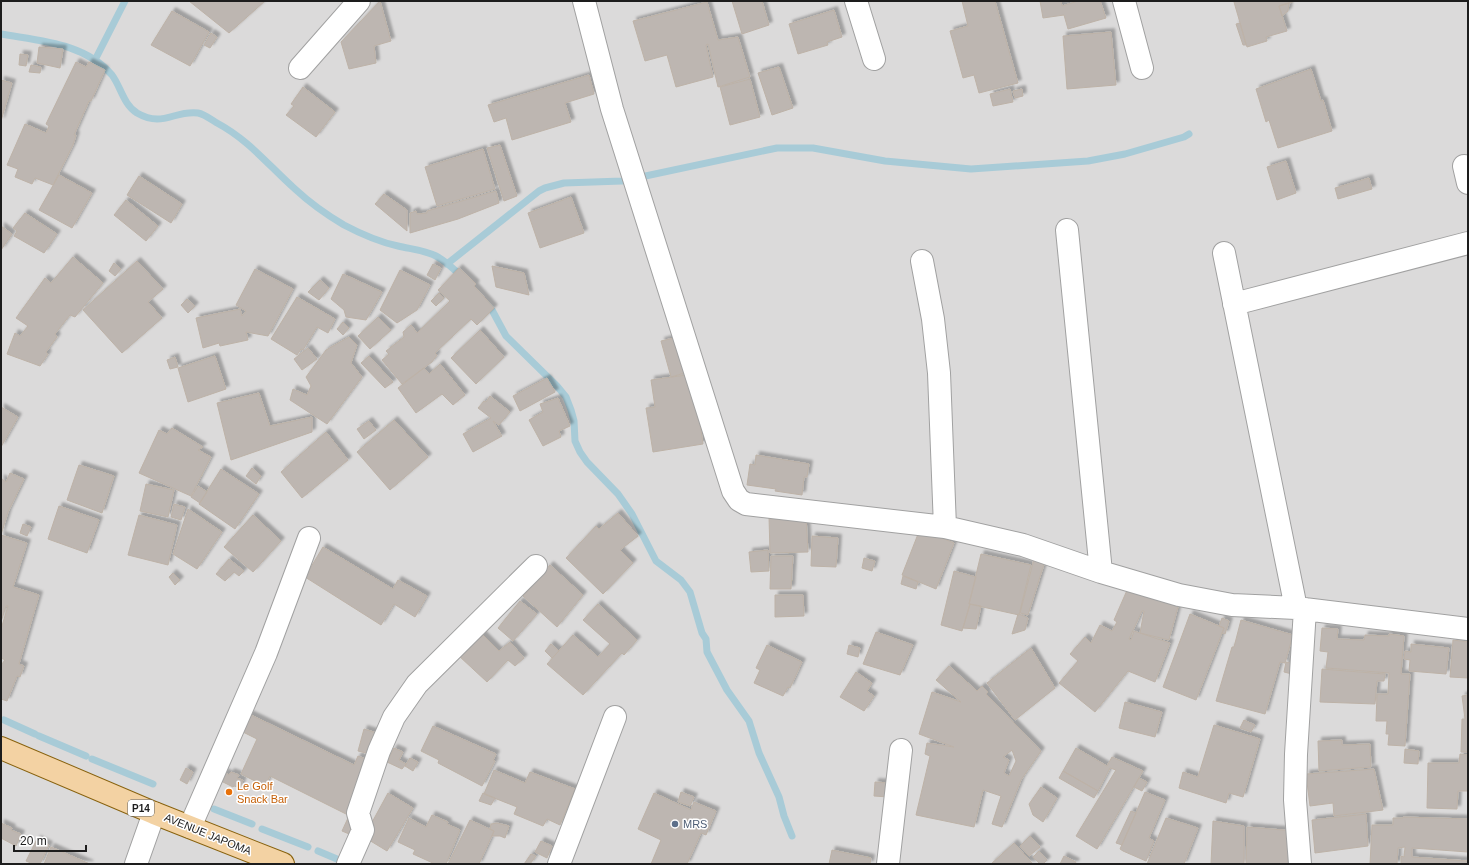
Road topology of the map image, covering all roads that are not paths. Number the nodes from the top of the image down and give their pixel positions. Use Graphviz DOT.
graph roads {
  1 [pos="359,1"];
  2 [pos="584,1"];
  3 [pos="856,1"];
  4 [pos="1124,1"];
  5 [pos="874,59"];
  6 [pos="300,68"];
  7 [pos="1142,68"];
  8 [pos="1067,230"];
  9 [pos="1468,243"];
  10 [pos="1224,253"];
  11 [pos="922,261"];
  12 [pos="1234,304"];
  13 [pos="945,527"];
  14 [pos="309,538"];
  15 [pos="536,566"];
  16 [pos="1101,572"];
  17 [pos="1300,609"];
  18 [pos="1468,629"];
  19 [pos="615,717"];
  20 [pos="1,748"];
  21 [pos="901,750"];
  22 [pos="154,813"];
  23 [pos="190,827"];
  24 [pos="136,864"];
  25 [pos="283,864"];
  26 [pos="348,864"];
  27 [pos="559,864"];
  28 [pos="888,864"];
  29 [pos="1300,864"];
  1 -- 6 [label="street"];
  2 -- 13 [label="street"];
  3 -- 5 [label="street"];
  4 -- 7 [label="street"];
  8 -- 16 [label="street"];
  9 -- 12 [label="street"];
  10 -- 12 [label="street"];
  11 -- 13 [label="street"];
  12 -- 17 [label="street"];
  13 -- 16 [label="street"];
  14 -- 23 [label="street"];
  15 -- 26 [label="street"];
  16 -- 17 [label="street"];
  17 -- 18 [label="street"];
  17 -- 29 [label="street"];
  19 -- 27 [label="street"];
  20 -- 22 [label="main road, AVENUE JAPOMA / P14"];
  21 -- 28 [label="street"];
  22 -- 23 [label="main road, AVENUE JAPOMA / P14"];
  22 -- 24 [label="street"];
  23 -- 25 [label="main road, AVENUE JAPOMA / P14"];
}
